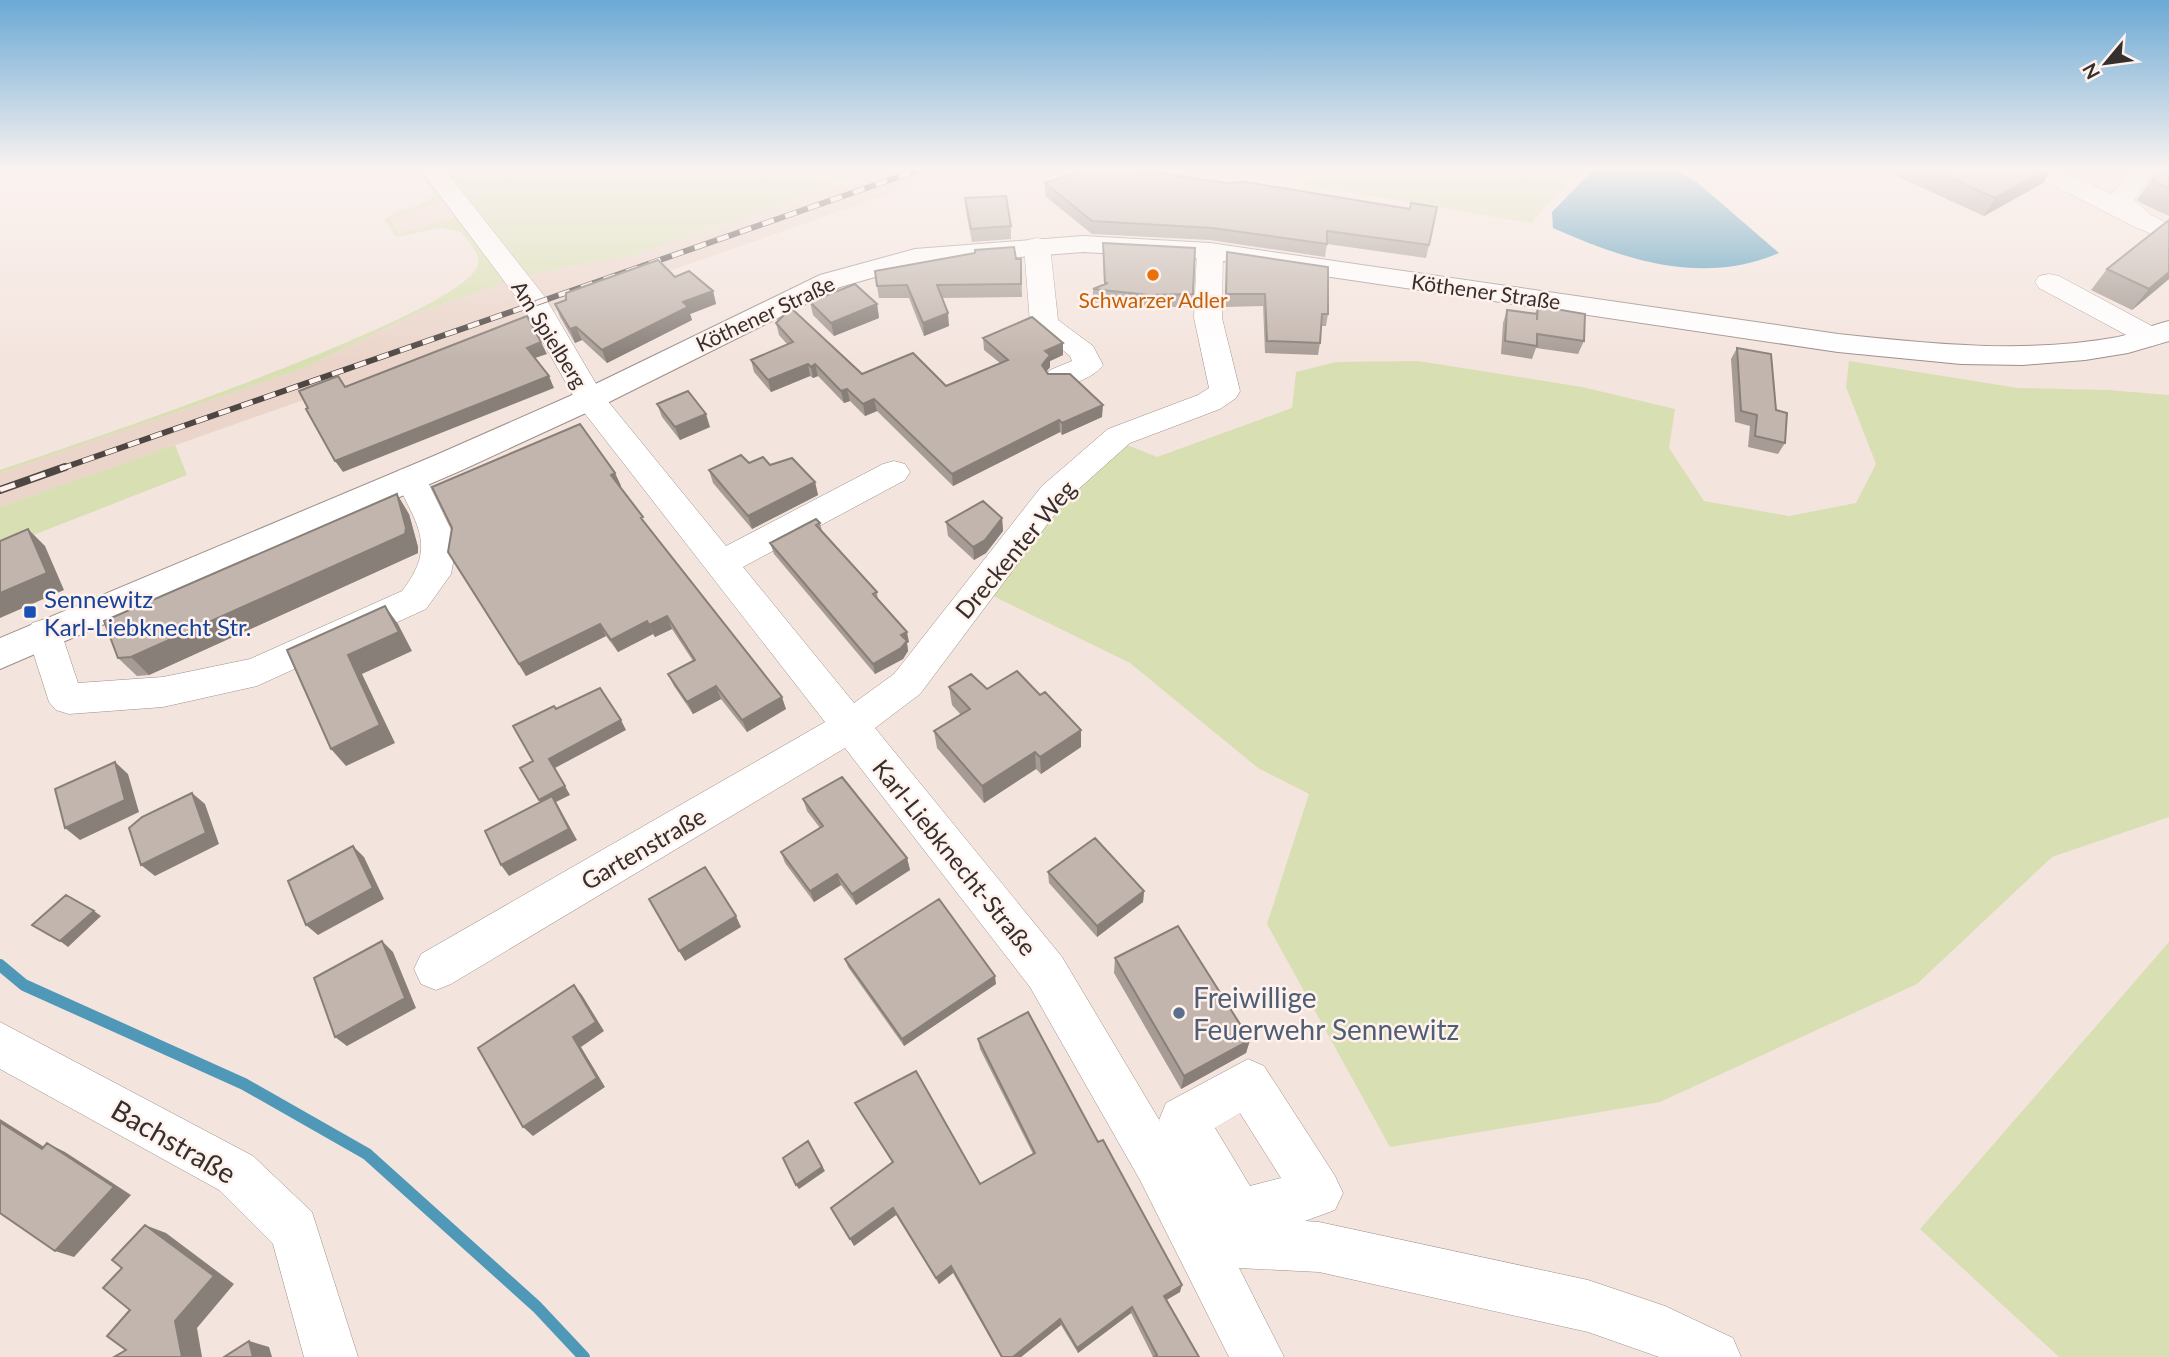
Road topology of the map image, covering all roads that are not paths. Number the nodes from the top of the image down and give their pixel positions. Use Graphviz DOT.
graph roads {
  1 [pos="482,233"];
  2 [pos="1037,246"];
  3 [pos="1210,251"];
  4 [pos="2049,282"];
  5 [pos="2160,333"];
  6 [pos="1060,377"];
  7 [pos="590,399"];
  8 [pos="894,472"];
  9 [pos="411,478"];
  10 [pos="721,563"];
  11 [pos="45,633"];
  12 [pos="0,654"];
  13 [pos="850,726"];
  14 [pos="436,969"];
  15 [pos="0,1044"];
  16 [pos="1157,1163"];
  17 [pos="1212,1168"];
  18 [pos="1199,1241"];
  19 [pos="331,1357"];
  20 [pos="1257,1357"];
  21 [pos="1714,1357"];
  1 -- 7 [label="street, Am Spielberg"];
  2 -- 3 [label="main road, Köthener Straße"];
  2 -- 6 [label="street"];
  2 -- 7 [label="main road, Köthener Straße"];
  3 -- 5 [label="main road, Köthener Straße"];
  3 -- 13 [label="street, Dreckenter Weg"];
  4 -- 5 [label="street"];
  7 -- 9 [label="main road, Köthener Straße"];
  7 -- 10 [label="street, Karl-Liebknecht-Straße"];
  8 -- 10 [label="street"];
  9 -- 11 [label="main road, Köthener Straße"];
  9 -- 11 [label="street"];
  10 -- 13 [label="street, Karl-Liebknecht-Straße"];
  11 -- 12 [label="main road, Köthener Straße"];
  13 -- 14 [label="street, Gartenstraße"];
  13 -- 16 [label="street, Karl-Liebknecht-Straße"];
  15 -- 19 [label="street, Bachstraße"];
  16 -- 17 [label="street"];
  16 -- 18 [label="street, Karl-Liebknecht-Straße"];
  18 -- 20 [label="street, Karl-Liebknecht-Straße"];
  18 -- 21 [label="street"];
}
